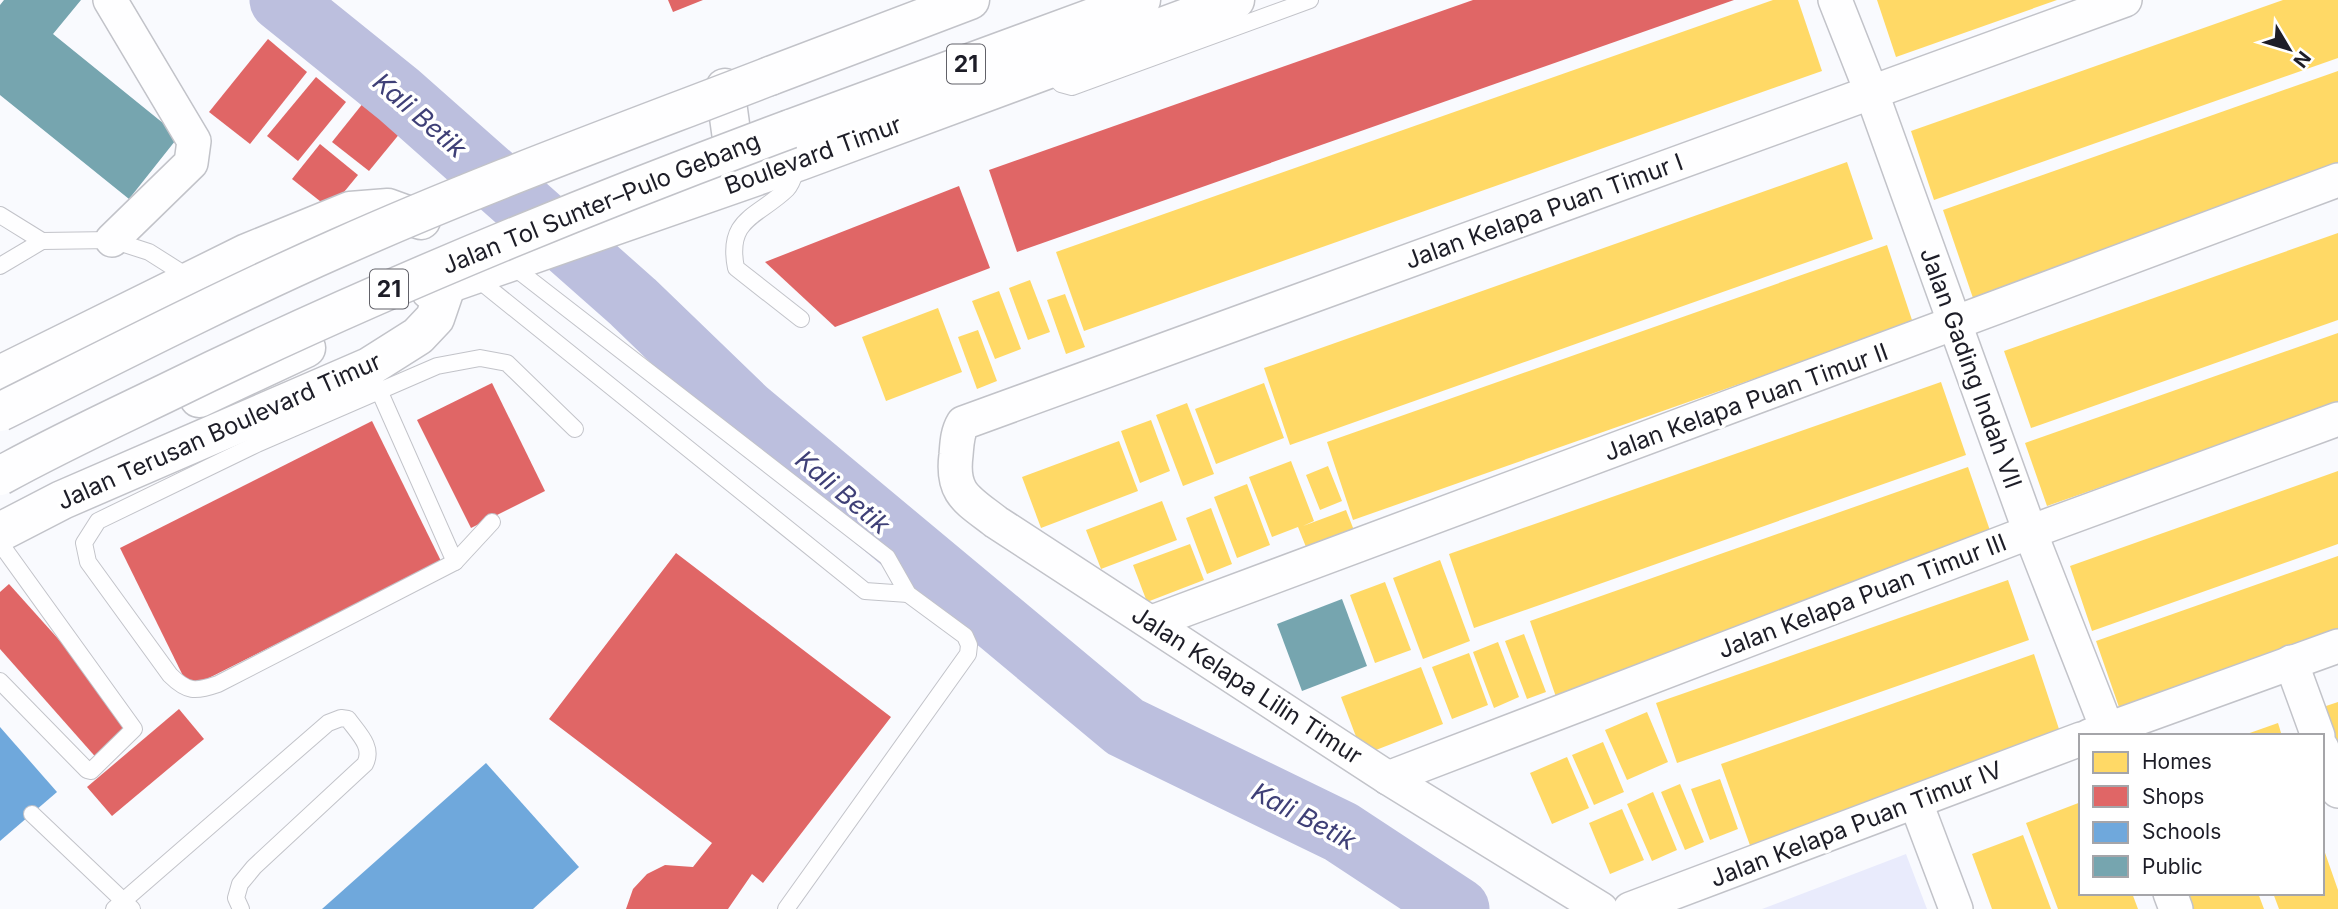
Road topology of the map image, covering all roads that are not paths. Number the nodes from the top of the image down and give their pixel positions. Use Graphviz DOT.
graph roads {
  1 [pos="110,0"];
  2 [pos="940,0"];
  3 [pos="970,0"];
  4 [pos="1141,0"];
  5 [pos="1235,0"];
  6 [pos="1310,0"];
  7 [pos="1835,0"];
  8 [pos="2124,0"];
  9 [pos="1046,69"];
  10 [pos="725,88"];
  11 [pos="1871,91"];
  12 [pos="800,161"];
  13 [pos="2338,180"];
  14 [pos="738,182"];
  15 [pos="0,215"];
  16 [pos="421,220"];
  17 [pos="112,240"];
  18 [pos="42,241"];
  19 [pos="518,261"];
  20 [pos="0,266"];
  21 [pos="459,278"];
  22 [pos="192,279"];
  23 [pos="801,319"];
  24 [pos="1955,324"];
  25 [pos="0,375"];
  26 [pos="373,378"];
  27 [pos="0,412"];
  28 [pos="0,418"];
  29 [pos="2338,419"];
  30 [pos="963,423"];
  31 [pos="575,429"];
  32 [pos="0,476"];
  33 [pos="0,491"];
  34 [pos="492,522"];
  35 [pos="0,532"];
  36 [pos="2029,532"];
  37 [pos="0,543"];
  38 [pos="455,562"];
  39 [pos="908,594"];
  40 [pos="1153,622"];
  41 [pos="2338,646"];
  42 [pos="2291,662"];
  43 [pos="0,681"];
  44 [pos="2097,734"];
  45 [pos="2100,734"];
  46 [pos="2317,734"];
  47 [pos="2079,742"];
  48 [pos="2324,753"];
  49 [pos="1388,778"];
  50 [pos="2338,791"];
  51 [pos="1916,803"];
  52 [pos="32,814"];
  53 [pos="123,906"];
  54 [pos="241,909"];
  55 [pos="786,909"];
  56 [pos="1601,909"];
  57 [pos="1630,909"];
  58 [pos="1956,909"];
  1 -- 17 [label="street"];
  2 -- 10 [label="main road"];
  3 -- 27 [label="main road, 21, bridge"];
  4 -- 32 [label="main road, Jalan Tol Sunter–Pulo Gebang / 21, bridge"];
  5 -- 9 [label="main road, Boulevard Timur"];
  6 -- 9 [label="lane"];
  7 -- 11 [label="street, Jalan Gading Indah VII"];
  8 -- 11 [label="street, Jalan Kelapa Puan Timur I"];
  9 -- 12 [label="main road, Boulevard Timur"];
  10 -- 14 [label="main road"];
  10 -- 16 [label="main road"];
  11 -- 24 [label="street, Jalan Gading Indah VII"];
  11 -- 30 [label="street, Jalan Kelapa Puan Timur I"];
  12 -- 14 [label="main road, Boulevard Timur"];
  12 -- 23 [label="lane"];
  13 -- 24 [label="street, Jalan Kelapa Puan Timur II"];
  14 -- 19 [label="main road, Boulevard Timur"];
  15 -- 18 [label="lane"];
  16 -- 22 [label="main road"];
  16 -- 28 [label="main road, bridge"];
  17 -- 18 [label="lane"];
  17 -- 22 [label="lane"];
  18 -- 20 [label="lane"];
  19 -- 21 [label="main road, Boulevard Timur"];
  19 -- 39 [label="lane"];
  21 -- 26 [label="main road, Jalan Terusan Boulevard Timur"];
  21 -- 33 [label="main road, Boulevard Timur"];
  21 -- 39 [label="lane"];
  22 -- 25 [label="main road"];
  24 -- 36 [label="street, Jalan Gading Indah VII"];
  24 -- 40 [label="street, Jalan Kelapa Puan Timur II"];
  26 -- 31 [label="lane"];
  26 -- 35 [label="main road, Jalan Terusan Boulevard Timur"];
  26 -- 38 [label="lane"];
  26 -- 38 [label="lane"];
  29 -- 36 [label="street, Jalan Kelapa Puan Timur III"];
  30 -- 40 [label="street, Jalan Kelapa Lilin Timur"];
  34 -- 38 [label="lane"];
  36 -- 44 [label="street, Jalan Gading Indah VII"];
  36 -- 49 [label="street, Jalan Kelapa Puan Timur III"];
  37 -- 43 [label="lane"];
  39 -- 55 [label="lane"];
  40 -- 49 [label="street, Jalan Kelapa Lilin Timur"];
  41 -- 42 [label="street, Jalan Kelapa Puan Timur IV"];
  42 -- 45 [label="street, Jalan Kelapa Puan Timur IV"];
  42 -- 46 [label="street"];
  47 -- 51 [label="street, Jalan Kelapa Puan Timur IV"];
  48 -- 50 [label="street"];
  49 -- 56 [label="street, Jalan Kelapa Lilin Timur"];
  51 -- 57 [label="street, Jalan Kelapa Puan Timur IV"];
  51 -- 58 [label="street"];
  52 -- 53 [label="lane"];
  53 -- 54 [label="lane"];
}
